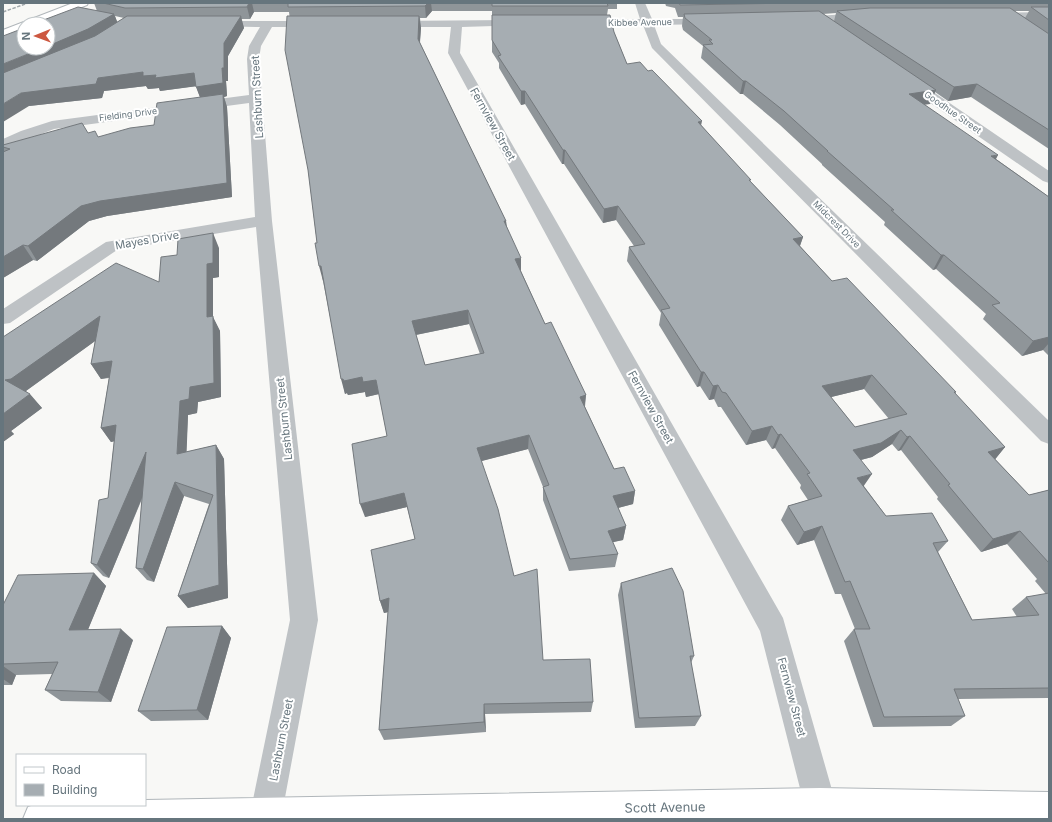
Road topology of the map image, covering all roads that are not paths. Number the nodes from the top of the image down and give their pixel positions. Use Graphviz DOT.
graph roads {
  1 [pos="83,3"];
  2 [pos="640,3"];
  3 [pos="64,10"];
  4 [pos="86,15"];
  5 [pos="1049,15"];
  6 [pos="49,16"];
  7 [pos="874,16"];
  8 [pos="977,16"];
  9 [pos="1009,16"];
  10 [pos="818,19"];
  11 [pos="787,20"];
  12 [pos="725,21"];
  13 [pos="647,22"];
  14 [pos="457,23"];
  15 [pos="536,23"];
  16 [pos="568,23"];
  17 [pos="199,24"];
  18 [pos="268,24"];
  19 [pos="331,24"];
  20 [pos="378,24"];
  21 [pos="16,29"];
  22 [pos="1026,29"];
  23 [pos="838,32"];
  24 [pos="3,34"];
  25 [pos="895,72"];
  26 [pos="256,98"];
  27 [pos="3,145"];
  28 [pos="1049,178"];
  29 [pos="264,221"];
  30 [pos="3,318"];
  31 [pos="1049,436"];
  32 [pos="820,804"];
  33 [pos="1049,808"];
  34 [pos="932,813"];
  35 [pos="267,814"];
  36 [pos="40,819"];
  1 -- 3 [label="street"];
  2 -- 13 [label="street, Midcrest Drive"];
  3 -- 4 [label="street"];
  3 -- 6 [label="street"];
  5 -- 9 [label="street"];
  7 -- 10 [label="street"];
  8 -- 9 [label="street"];
  9 -- 22 [label="street"];
  10 -- 11 [label="street"];
  10 -- 23 [label="street"];
  12 -- 13 [label="street, Kibbee Avenue"];
  13 -- 16 [label="street, Kibbee Avenue"];
  13 -- 31 [label="street, Midcrest Drive"];
  14 -- 15 [label="street"];
  14 -- 20 [label="street"];
  14 -- 32 [label="street, Fernview Street"];
  17 -- 18 [label="street"];
  18 -- 19 [label="street"];
  18 -- 26 [label="street, Lashburn Street"];
  21 -- 24 [label="street"];
  25 -- 28 [label="street, Goodhue Street"];
  26 -- 27 [label="street, Fielding Drive"];
  26 -- 29 [label="street, Lashburn Street"];
  29 -- 30 [label="street, Mayes Drive"];
  29 -- 35 [label="street, Lashburn Street"];
  32 -- 34 [label="street, Scott Avenue"];
  32 -- 35 [label="street, Scott Avenue"];
  33 -- 34 [label="street, Scott Avenue"];
  35 -- 36 [label="street, Scott Avenue"];
}
